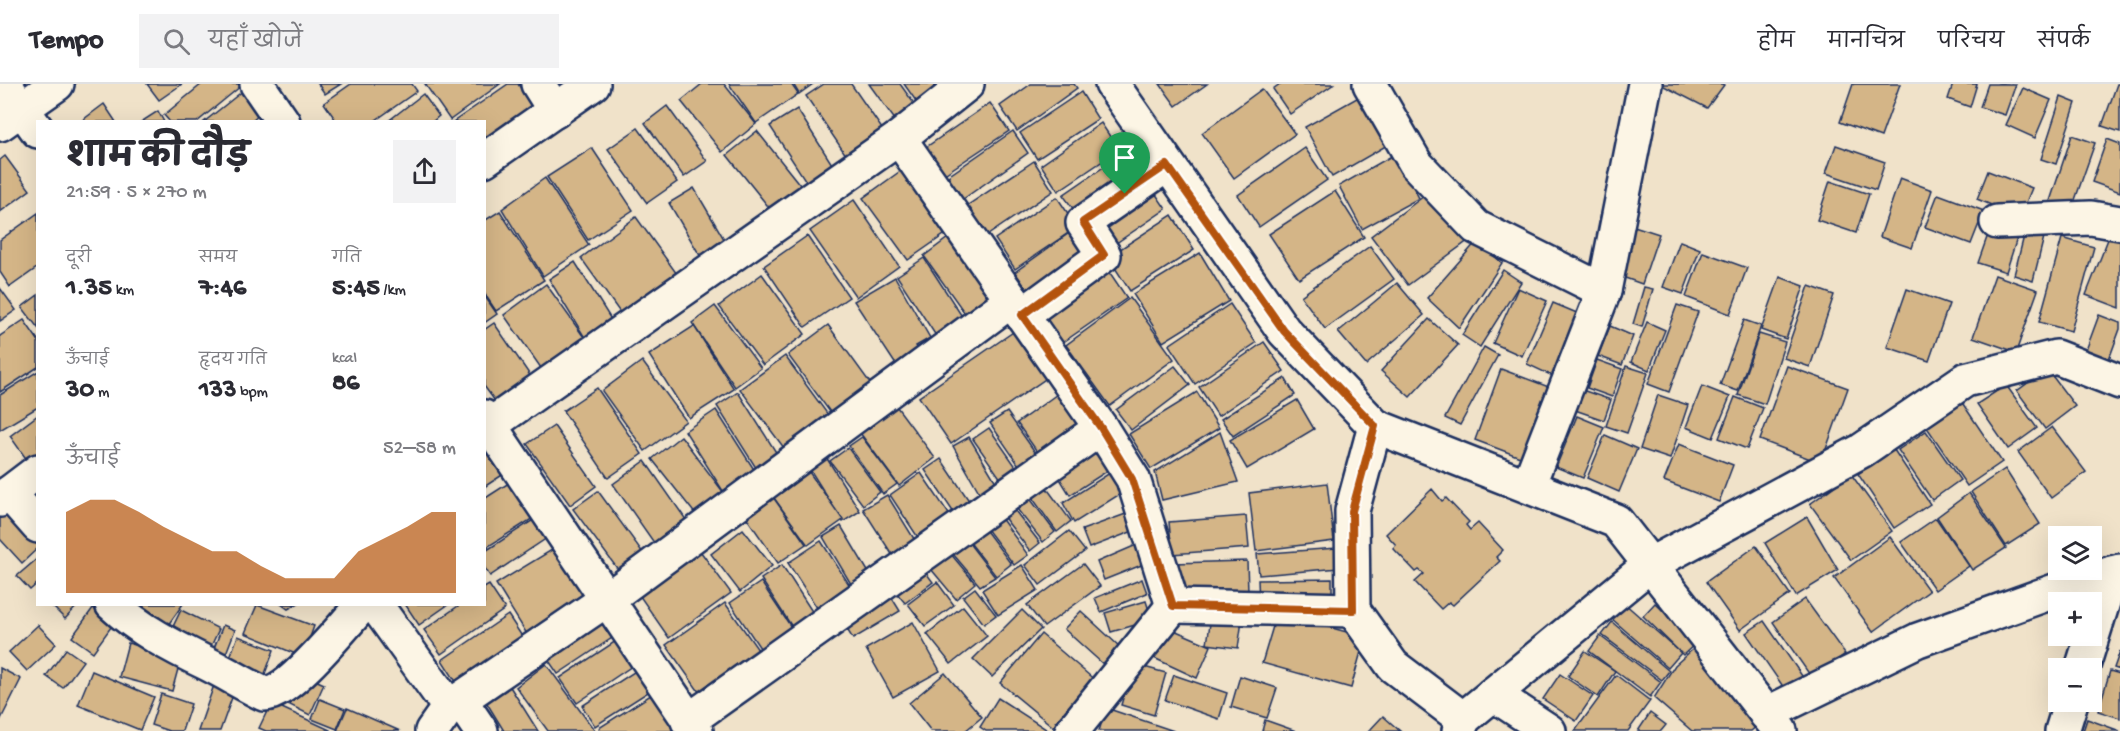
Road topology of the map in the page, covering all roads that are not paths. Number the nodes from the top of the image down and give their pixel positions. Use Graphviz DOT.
graph roads {
  1 [pos="57,84"];
  2 [pos="257,84"];
  3 [pos="538,84"];
  4 [pos="593,84"];
  5 [pos="967,84"];
  6 [pos="1112,84"];
  7 [pos="1370,84"];
  8 [pos="1645,84"];
  9 [pos="555,111"];
  10 [pos="16,112"];
  11 [pos="282,120"];
  12 [pos="899,138"];
  13 [pos="486,159"];
  14 [pos="1167,165"];
  15 [pos="1997,222"];
  16 [pos="2120,223"];
  17 [pos="1604,291"];
  18 [pos="1017,308"];
  19 [pos="2120,382"];
  20 [pos="487,421"];
  21 [pos="1375,426"];
  22 [pos="1101,428"];
  23 [pos="13,482"];
  24 [pos="1528,486"];
  25 [pos="36,522"];
  26 [pos="1651,564"];
  27 [pos="2116,572"];
  28 [pos="606,600"];
  29 [pos="114,606"];
  30 [pos="361,606"];
  31 [pos="376,606"];
  32 [pos="1173,606"];
  33 [pos="1353,610"];
  34 [pos="2086,658"];
  35 [pos="1493,694"];
  36 [pos="447,712"];
  37 [pos="2068,712"];
  38 [pos="1773,722"];
  39 [pos="1461,725"];
  40 [pos="692,726"];
  41 [pos="481,731"];
  42 [pos="1072,731"];
  43 [pos="1549,731"];
  44 [pos="2062,731"];
  1 -- 10 [label="street"];
  2 -- 11 [label="street"];
  3 -- 9 [label="street"];
  4 -- 9 [label="street"];
  5 -- 12 [label="street"];
  6 -- 14 [label="street"];
  7 -- 17 [label="street"];
  8 -- 17 [label="street"];
  9 -- 13 [label="street"];
  12 -- 18 [label="street"];
  12 -- 20 [label="street"];
  14 -- 18 [label="street"];
  14 -- 21 [label="street"];
  15 -- 16 [label="street"];
  17 -- 24 [label="street"];
  18 -- 22 [label="street"];
  18 -- 28 [label="street"];
  19 -- 26 [label="street"];
  20 -- 28 [label="street"];
  21 -- 24 [label="street"];
  21 -- 33 [label="street"];
  22 -- 32 [label="street"];
  22 -- 40 [label="street"];
  23 -- 25 [label="street"];
  24 -- 26 [label="street"];
  26 -- 35 [label="street"];
  26 -- 38 [label="street"];
  27 -- 34 [label="street"];
  27 -- 38 [label="street"];
  28 -- 36 [label="street"];
  28 -- 40 [label="street"];
  29 -- 30 [label="street"];
  31 -- 36 [label="street"];
  32 -- 33 [label="street"];
  32 -- 42 [label="street"];
  33 -- 39 [label="street"];
  35 -- 39 [label="street"];
  35 -- 43 [label="street"];
  36 -- 41 [label="street"];
  37 -- 44 [label="street"];
}
